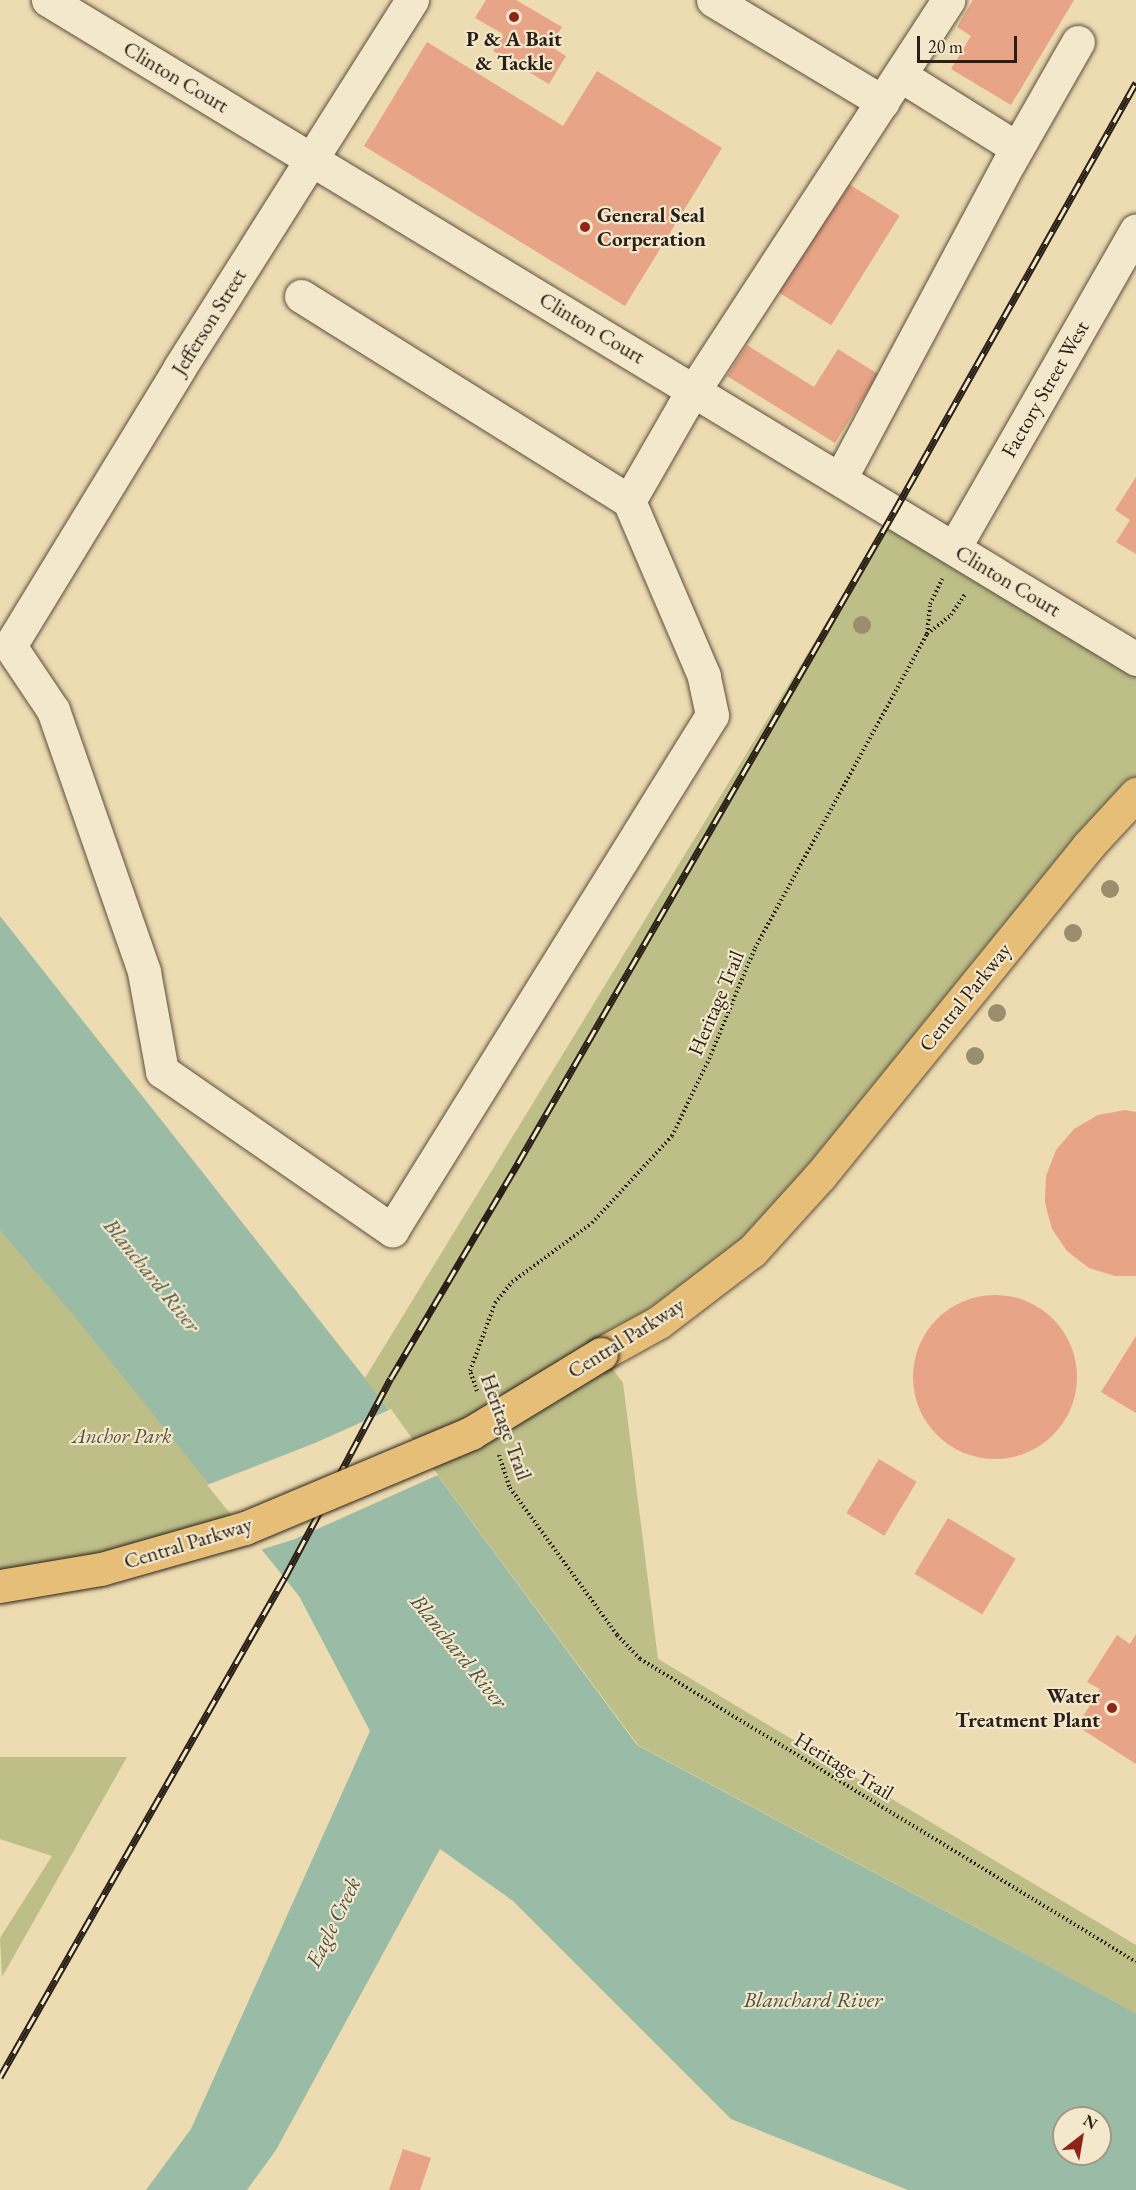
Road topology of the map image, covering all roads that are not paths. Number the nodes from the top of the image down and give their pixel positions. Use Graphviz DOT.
graph roads {
  1 [pos="48,0"];
  2 [pos="412,0"];
  3 [pos="713,0"];
  4 [pos="948,0"];
  5 [pos="1078,42"];
  6 [pos="900,75"];
  7 [pos="883,102"];
  8 [pos="1017,148"];
  9 [pos="312,159"];
  10 [pos="1136,230"];
  11 [pos="1128,263"];
  12 [pos="301,296"];
  13 [pos="696,391"];
  14 [pos="840,479"];
  15 [pos="628,501"];
  16 [pos="967,556"];
  17 [pos="1136,659"];
  18 [pos="1136,794"];
  19 [pos="0,1586"];
  1 -- 9 [label="street, Clinton Court"];
  2 -- 9 [label="street, Jefferson Street"];
  3 -- 7 [label="street"];
  4 -- 6 [label="street"];
  5 -- 8 [label="street"];
  6 -- 7 [label="street"];
  6 -- 8 [label="street"];
  7 -- 13 [label="street"];
  8 -- 14 [label="street"];
  9 -- 13 [label="street, Clinton Court"];
  9 -- 15 [label="street, Jefferson Street"];
  10 -- 11 [label="street, Factory Street West"];
  11 -- 16 [label="street, Factory Street West"];
  12 -- 15 [label="street"];
  13 -- 14 [label="street, Clinton Court"];
  13 -- 15 [label="street"];
  14 -- 16 [label="street, Clinton Court"];
  16 -- 17 [label="street, Clinton Court"];
  18 -- 19 [label="main road, Central Parkway, bridge"];
}
